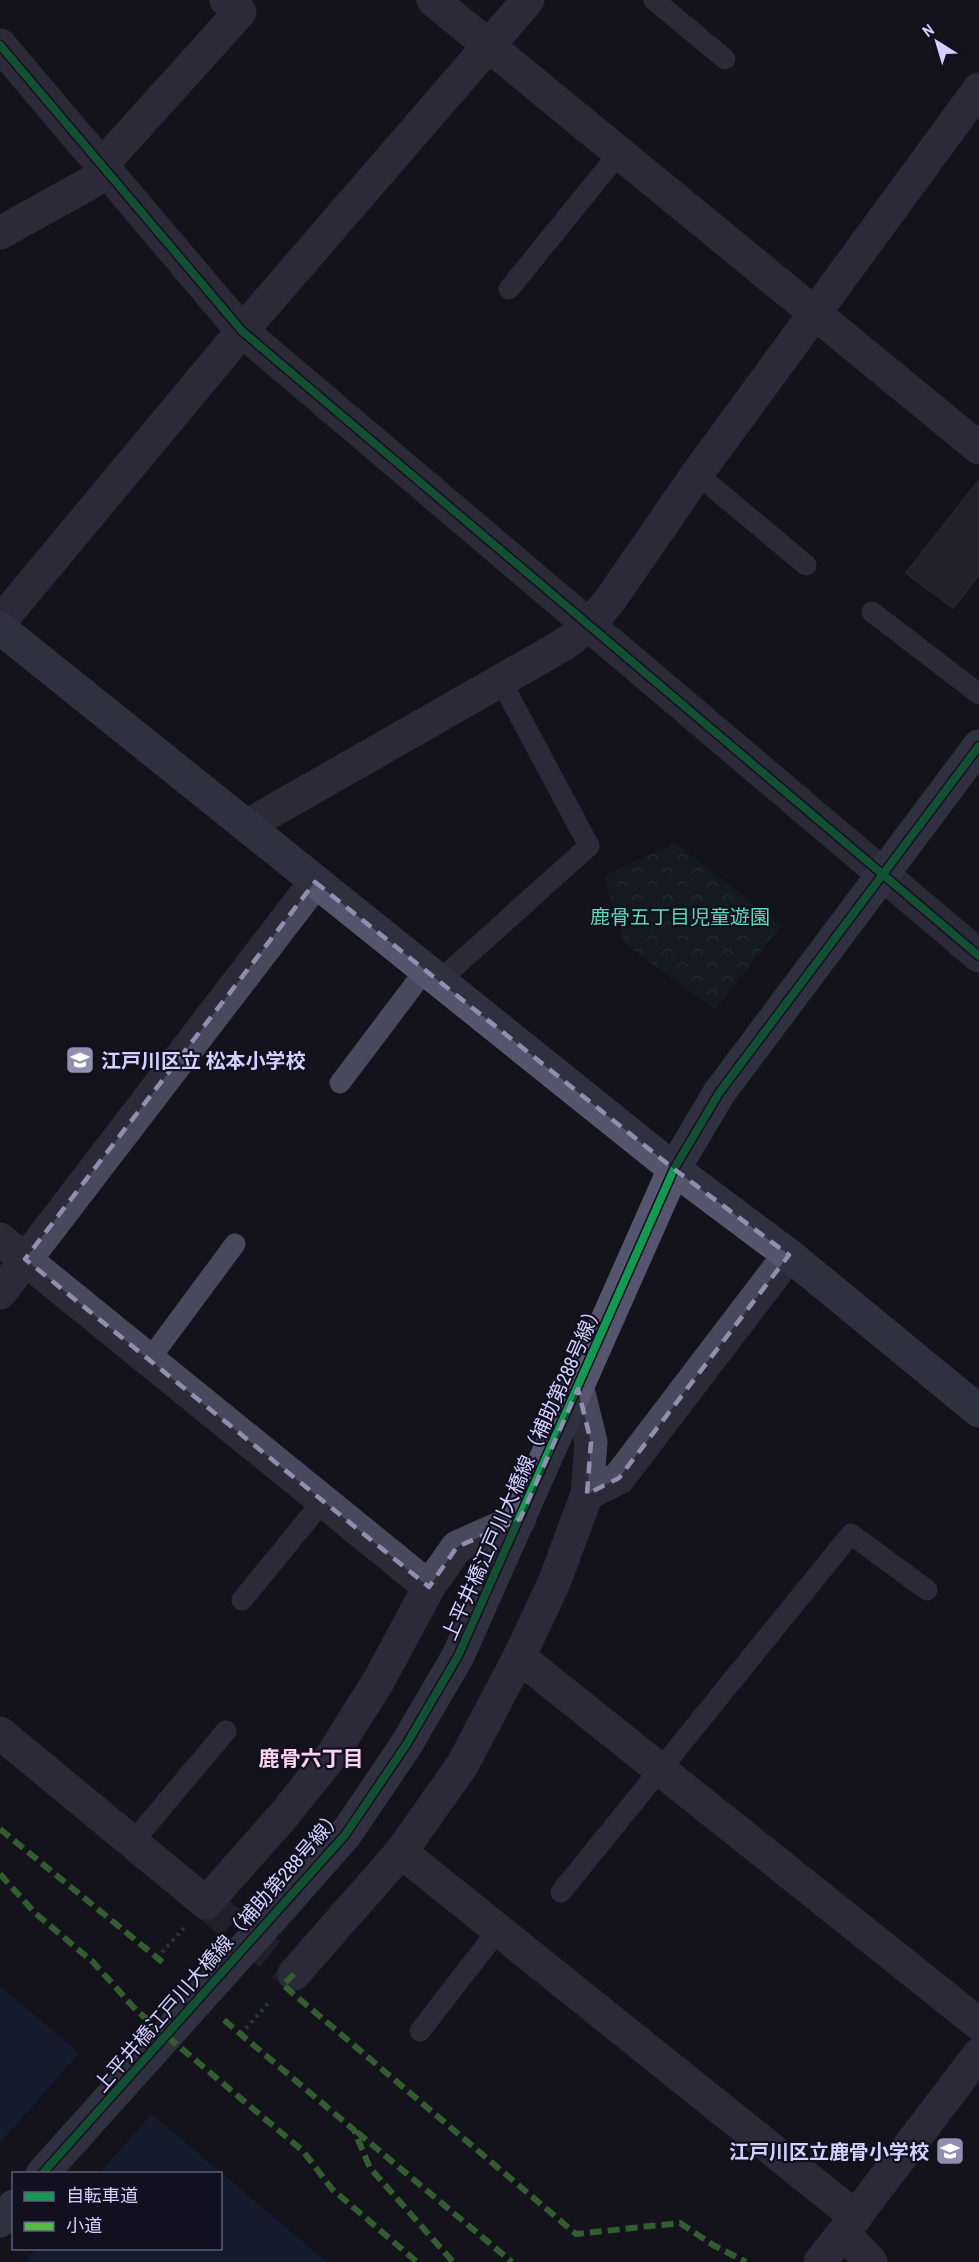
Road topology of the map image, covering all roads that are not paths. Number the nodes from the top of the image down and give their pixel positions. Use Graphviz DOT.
graph roads {
  1 [pos="226,0"];
  2 [pos="433,0"];
  3 [pos="528,0"];
  4 [pos="654,0"];
  5 [pos="0,45"];
  6 [pos="491,45"];
  7 [pos="724,59"];
  8 [pos="979,89"];
  9 [pos="620,152"];
  10 [pos="105,169"];
  11 [pos="0,233"];
  12 [pos="509,289"];
  13 [pos="816,314"];
  14 [pos="242,331"];
  15 [pos="979,448"];
  16 [pos="697,474"];
  17 [pos="807,564"];
  18 [pos="872,612"];
  19 [pos="0,622"];
  20 [pos="588,626"];
  21 [pos="0,628"];
  22 [pos="501,681"];
  23 [pos="979,694"];
  24 [pos="979,746"];
  25 [pos="248,825"];
  26 [pos="882,873"];
  27 [pos="315,882"];
  28 [pos="979,956"];
  29 [pos="433,975"];
  30 [pos="340,1083"];
  31 [pos="675,1169"];
  32 [pos="0,1239"];
  33 [pos="235,1244"];
  34 [pos="789,1255"];
  35 [pos="25,1259"];
  36 [pos="0,1293"];
  37 [pos="149,1360"];
  38 [pos="578,1389"];
  39 [pos="979,1411"];
  40 [pos="588,1494"];
  41 [pos="323,1501"];
  42 [pos="520,1519"];
  43 [pos="429,1587"];
  44 [pos="927,1590"];
  45 [pos="242,1600"];
  46 [pos="519,1657"];
  47 [pos="226,1731"];
  48 [pos="0,1733"];
  49 [pos="660,1768"];
  50 [pos="132,1843"];
  51 [pos="401,1852"];
  52 [pos="561,1892"];
  53 [pos="499,1929"];
  54 [pos="285,1984"];
  55 [pos="979,2024"];
  56 [pos="420,2031"];
  57 [pos="979,2054"];
  58 [pos="44,2172"];
  59 [pos="12,2208"];
  60 [pos="0,2221"];
  61 [pos="849,2225"];
  62 [pos="820,2262"];
  63 [pos="871,2262"];
  1 -- 10 [label="street"];
  2 -- 6 [label="street"];
  3 -- 6 [label="street"];
  4 -- 7 [label="lane"];
  5 -- 10 [label="street"];
  6 -- 9 [label="street"];
  6 -- 14 [label="street"];
  8 -- 13 [label="street"];
  9 -- 12 [label="lane"];
  9 -- 13 [label="street"];
  10 -- 11 [label="street"];
  10 -- 14 [label="street"];
  13 -- 15 [label="street"];
  13 -- 16 [label="street"];
  14 -- 19 [label="street"];
  14 -- 20 [label="street"];
  16 -- 17 [label="lane"];
  16 -- 20 [label="street"];
  18 -- 23 [label="lane"];
  20 -- 22 [label="street"];
  20 -- 26 [label="street"];
  21 -- 25 [label="street"];
  22 -- 25 [label="street"];
  22 -- 29 [label="lane"];
  24 -- 26 [label="street, 上平井橋江戸川大橋線（補助第288号線）"];
  25 -- 27 [label="street"];
  26 -- 28 [label="street"];
  26 -- 31 [label="street, 上平井橋江戸川大橋線（補助第288号線）"];
  27 -- 29 [label="street"];
  27 -- 35 [label="street"];
  29 -- 30 [label="lane"];
  29 -- 31 [label="street"];
  31 -- 34 [label="street"];
  31 -- 38 [label="street, 上平井橋江戸川大橋線（補助第288号線）"];
  32 -- 35 [label="street"];
  33 -- 37 [label="lane"];
  34 -- 39 [label="street"];
  34 -- 40 [label="street"];
  35 -- 36 [label="street"];
  35 -- 37 [label="street"];
  37 -- 41 [label="street"];
  38 -- 40 [label="street"];
  38 -- 42 [label="street, 上平井橋江戸川大橋線（補助第288号線）"];
  40 -- 46 [label="street"];
  41 -- 43 [label="street"];
  41 -- 45 [label="lane"];
  42 -- 43 [label="street"];
  42 -- 58 [label="street, 上平井橋江戸川大橋線（補助第288号線）, bridge"];
  43 -- 50 [label="street"];
  44 -- 49 [label="lane"];
  46 -- 49 [label="street"];
  46 -- 51 [label="street"];
  47 -- 50 [label="lane"];
  48 -- 50 [label="street"];
  49 -- 52 [label="lane"];
  49 -- 55 [label="street"];
  51 -- 53 [label="street"];
  51 -- 54 [label="street"];
  53 -- 56 [label="lane"];
  53 -- 61 [label="street"];
  57 -- 61 [label="street"];
  59 -- 60 [label="street"];
  61 -- 62 [label="street"];
  61 -- 63 [label="street"];
}
